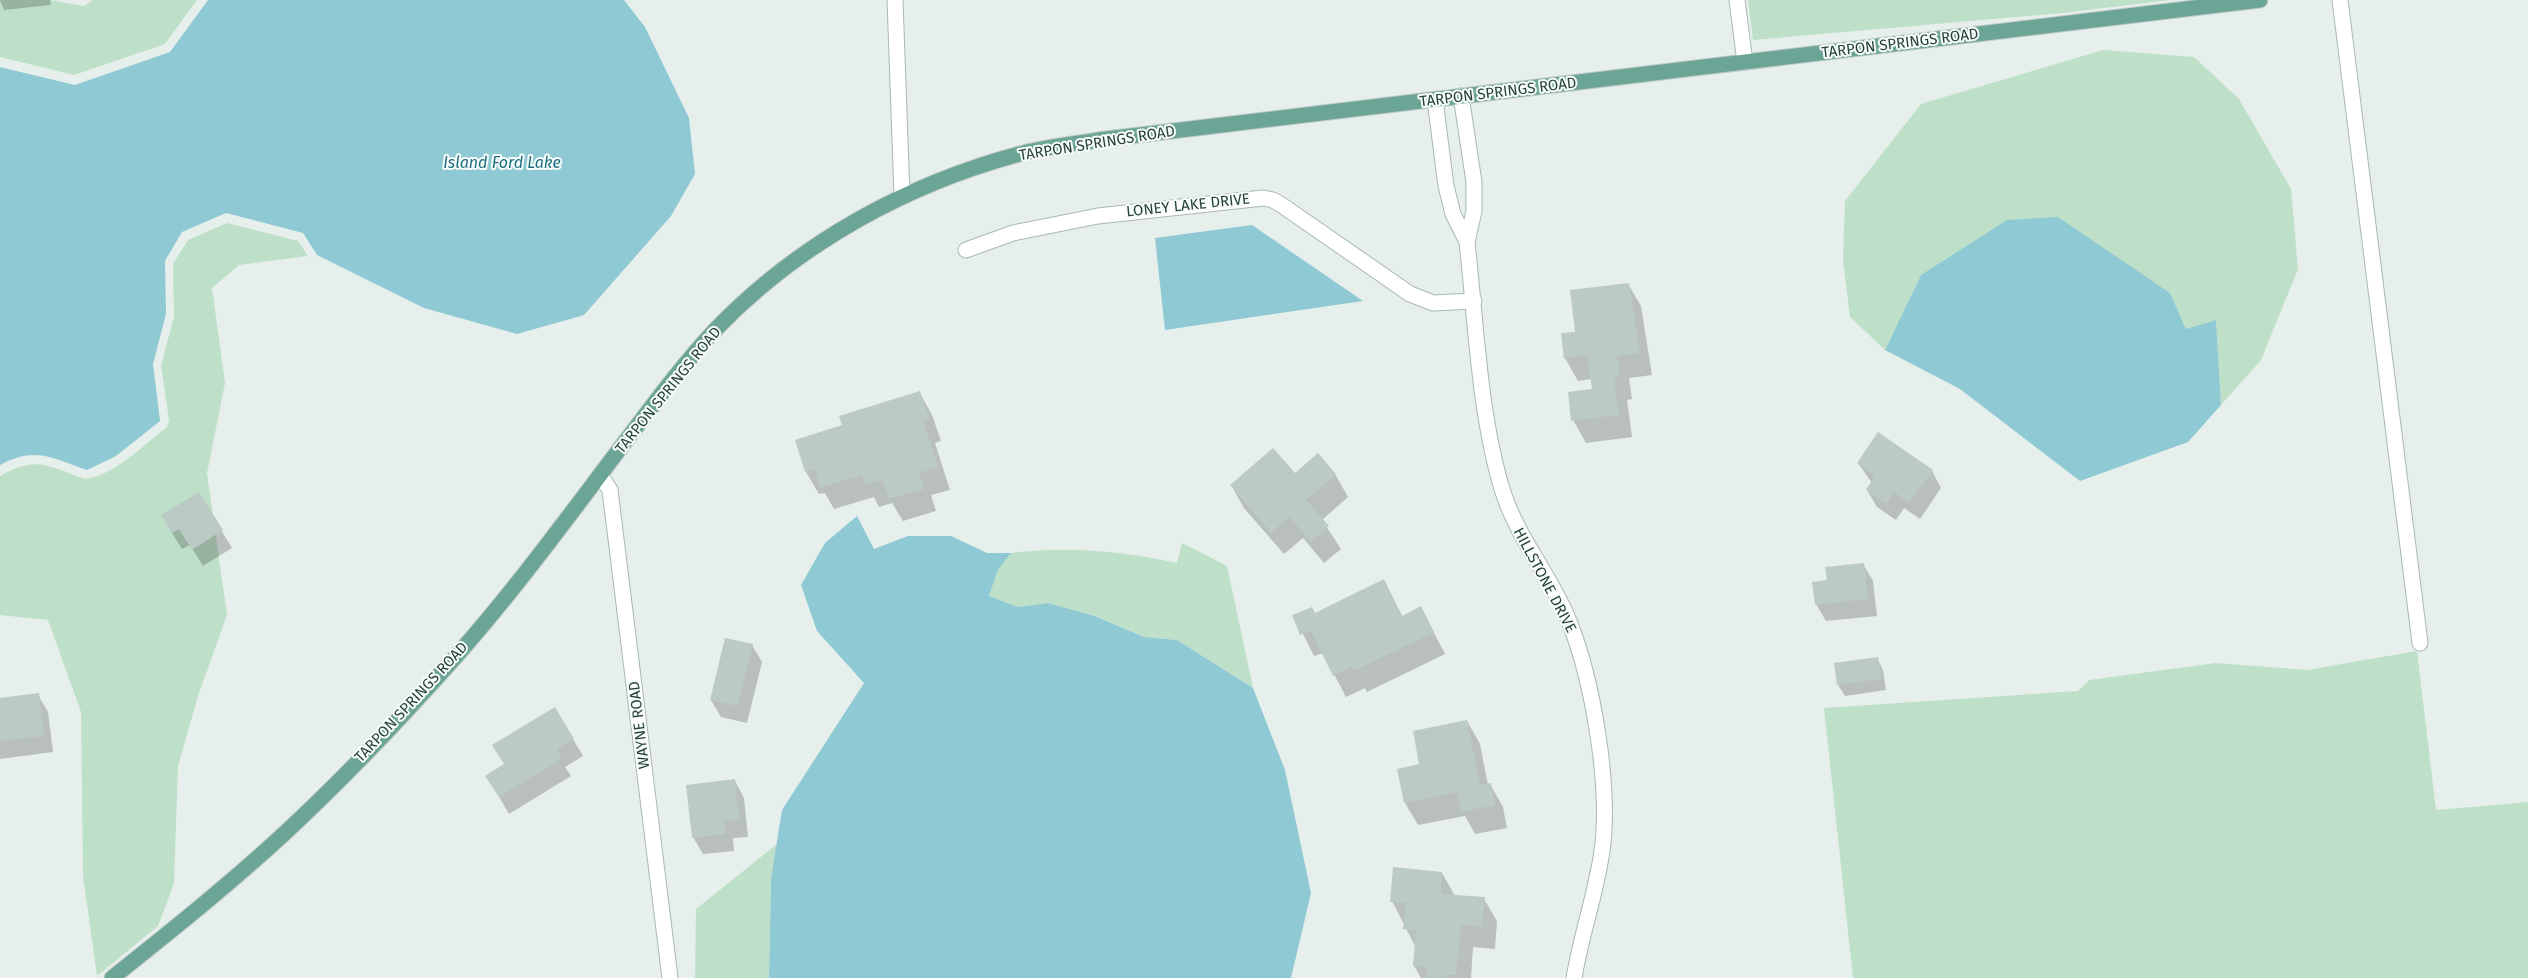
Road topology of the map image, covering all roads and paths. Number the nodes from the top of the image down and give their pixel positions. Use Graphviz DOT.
graph roads {
  1 [pos="895,0"];
  2 [pos="1737,0"];
  3 [pos="2260,0"];
  4 [pos="2340,0"];
  5 [pos="1745,62"];
  6 [pos="1461,96"];
  7 [pos="1435,100"];
  8 [pos="1474,182"];
  9 [pos="1446,186"];
  10 [pos="902,196"];
  11 [pos="1467,242"];
  12 [pos="966,250"];
  13 [pos="1474,301"];
  14 [pos="600,475"];
  15 [pos="2420,643"];
  16 [pos="112,978"];
  17 [pos="670,978"];
  18 [pos="1574,978"];
  1 -- 10 [label="street"];
  2 -- 5 [label="street"];
  3 -- 5 [label="main road, TARPON SPRINGS ROAD"];
  4 -- 15 [label="street"];
  5 -- 6 [label="main road, TARPON SPRINGS ROAD"];
  6 -- 7 [label="main road, TARPON SPRINGS ROAD"];
  6 -- 8 [label="street, HILLSTONE DRIVE"];
  7 -- 9 [label="street, HILLSTONE DRIVE"];
  7 -- 10 [label="main road, TARPON SPRINGS ROAD"];
  8 -- 9 [label="street"];
  8 -- 11 [label="street, HILLSTONE DRIVE"];
  9 -- 11 [label="street, HILLSTONE DRIVE"];
  10 -- 14 [label="main road, TARPON SPRINGS ROAD"];
  11 -- 13 [label="street, HILLSTONE DRIVE"];
  12 -- 13 [label="street, LONEY LAKE DRIVE"];
  13 -- 18 [label="street, HILLSTONE DRIVE"];
  14 -- 16 [label="main road, TARPON SPRINGS ROAD"];
  14 -- 17 [label="street, WAYNE ROAD"];
}
